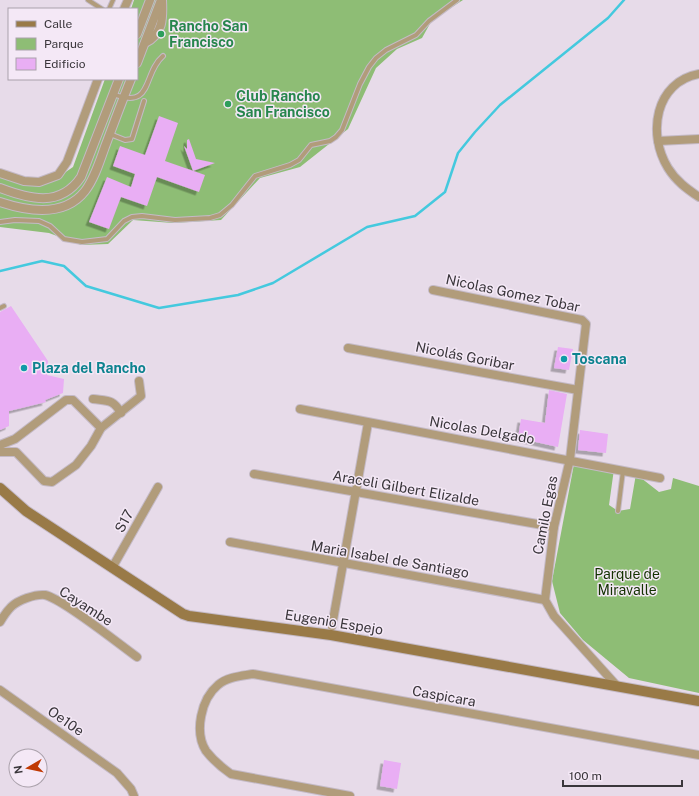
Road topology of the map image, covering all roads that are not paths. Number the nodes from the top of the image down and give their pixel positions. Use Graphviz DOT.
graph roads {
  1 [pos="88,0"];
  2 [pos="150,0"];
  3 [pos="161,0"];
  4 [pos="457,0"];
  5 [pos="100,8"];
  6 [pos="138,31"];
  7 [pos="163,56"];
  8 [pos="138,60"];
  9 [pos="699,74"];
  10 [pos="98,80"];
  11 [pos="119,80"];
  12 [pos="131,80"];
  13 [pos="113,94"];
  14 [pos="124,98"];
  15 [pos="144,101"];
  16 [pos="110,134"];
  17 [pos="699,139"];
  18 [pos="658,141"];
  19 [pos="0,173"];
  20 [pos="0,188"];
  21 [pos="699,197"];
  22 [pos="39,200"];
  23 [pos="0,202"];
  24 [pos="37,212"];
  25 [pos="0,222"];
  26 [pos="433,290"];
  27 [pos="586,324"];
  28 [pos="348,348"];
  29 [pos="139,381"];
  30 [pos="578,390"];
  31 [pos="93,399"];
  32 [pos="300,409"];
  33 [pos="121,413"];
  34 [pos="368,423"];
  35 [pos="101,428"];
  36 [pos="15,439"];
  37 [pos="0,445"];
  38 [pos="0,452"];
  39 [pos="16,452"];
  40 [pos="570,459"];
  41 [pos="623,471"];
  42 [pos="254,474"];
  43 [pos="660,478"];
  44 [pos="158,487"];
  45 [pos="0,489"];
  46 [pos="356,493"];
  47 [pos="618,511"];
  48 [pos="554,527"];
  49 [pos="230,542"];
  50 [pos="342,564"];
  51 [pos="112,568"];
  52 [pos="545,600"];
  53 [pos="0,622"];
  54 [pos="332,626"];
  55 [pos="137,657"];
  56 [pos="616,686"];
  57 [pos="0,690"];
  58 [pos="699,701"];
  59 [pos="699,755"];
  60 [pos="134,796"];
  61 [pos="350,796"];
  1 -- 5 [label="lane"];
  2 -- 6 [label="street"];
  3 -- 8 [label="street"];
  4 -- 25 [label="lane"];
  7 -- 14 [label="lane"];
  9 -- 18 [label="street"];
  10 -- 19 [label="street"];
  11 -- 13 [label="street"];
  12 -- 14 [label="street"];
  13 -- 14 [label="lane"];
  13 -- 22 [label="street"];
  14 -- 16 [label="street"];
  15 -- 16 [label="lane"];
  16 -- 24 [label="street"];
  17 -- 18 [label="street"];
  18 -- 21 [label="street"];
  20 -- 22 [label="street"];
  22 -- 24 [label="street"];
  23 -- 24 [label="street"];
  26 -- 27 [label="street, Nicolas Gomez Tobar"];
  27 -- 30 [label="street, Camilo Egas"];
  28 -- 30 [label="street, Nicolás Goribar"];
  29 -- 33 [label="street"];
  30 -- 40 [label="street, Camilo Egas"];
  31 -- 33 [label="street"];
  32 -- 34 [label="street, Nicolas Delgado"];
  33 -- 35 [label="street"];
  34 -- 40 [label="street, Nicolas Delgado"];
  34 -- 46 [label="street"];
  35 -- 36 [label="street"];
  35 -- 39 [label="street"];
  36 -- 37 [label="street"];
  36 -- 39 [label="street"];
  38 -- 39 [label="street"];
  40 -- 41 [label="street, Nicolas Delgado"];
  40 -- 48 [label="street, Camilo Egas"];
  41 -- 43 [label="street, Nicolas Delgado"];
  41 -- 47 [label="lane"];
  42 -- 46 [label="street, Araceli Gilbert Elizalde"];
  44 -- 51 [label="street, S17"];
  45 -- 51 [label="street, Eugenio Espejo"];
  46 -- 48 [label="street, Araceli Gilbert Elizalde"];
  46 -- 50 [label="street"];
  48 -- 52 [label="street, Camilo Egas"];
  49 -- 50 [label="street, Maria Isabel de Santiago"];
  50 -- 52 [label="street, Maria Isabel de Santiago"];
  50 -- 54 [label="street"];
  51 -- 56 [label="street, Eugenio Espejo"];
  52 -- 56 [label="street"];
  53 -- 55 [label="street, Cayambe"];
  56 -- 58 [label="street, Eugenio Espejo"];
  57 -- 60 [label="street, Oe10e"];
  59 -- 61 [label="street, Caspicara"];
}
